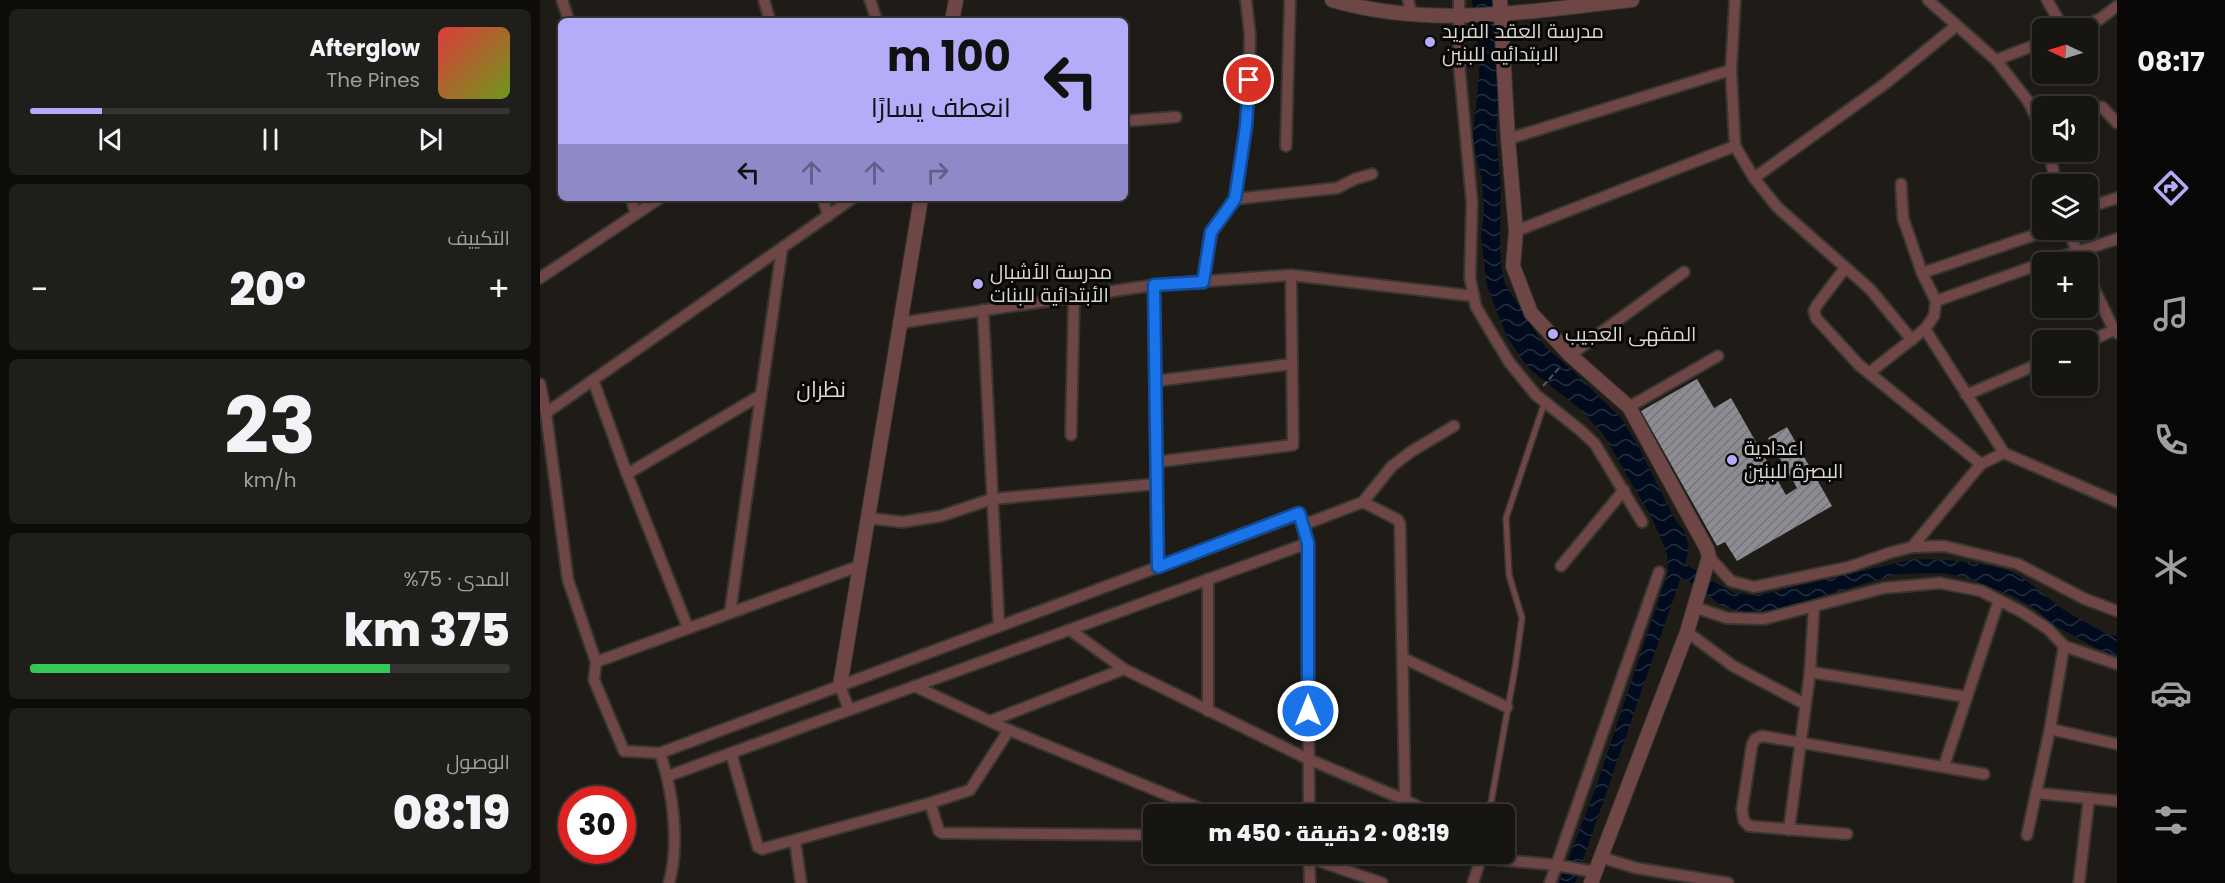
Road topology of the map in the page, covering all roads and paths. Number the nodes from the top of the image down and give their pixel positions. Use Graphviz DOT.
graph roads {
  1 [pos="562,0"];
  2 [pos="764,0"];
  3 [pos="870,0"];
  4 [pos="956,0"];
  5 [pos="1246,0"];
  6 [pos="1290,0"];
  7 [pos="1332,0"];
  8 [pos="1408,0"];
  9 [pos="1459,0"];
  10 [pos="1500,0"];
  11 [pos="1632,0"];
  12 [pos="1735,0"];
  13 [pos="1928,0"];
  14 [pos="2047,0"];
  15 [pos="2117,6"];
  16 [pos="1412,15"];
  17 [pos="1499,15"];
  18 [pos="1460,17"];
  19 [pos="568,18"];
  20 [pos="768,18"];
  21 [pos="876,18"];
  22 [pos="953,18"];
  23 [pos="2057,18"];
  24 [pos="2098,21"];
  25 [pos="1956,26"];
  26 [pos="2032,46"];
  27 [pos="1996,60"];
  28 [pos="1731,70"];
  29 [pos="2102,107"];
  30 [pos="2032,109"];
  31 [pos="1176,117"];
  32 [pos="1128,120"];
  33 [pos="2117,123"];
  34 [pos="1508,139"];
  35 [pos="1286,146"];
  36 [pos="1735,146"];
  37 [pos="1372,174"];
  38 [pos="1754,178"];
  39 [pos="1901,184"];
  40 [pos="2117,198"];
  41 [pos="1235,199"];
  42 [pos="632,201"];
  43 [pos="656,201"];
  44 [pos="824,201"];
  45 [pos="849,201"];
  46 [pos="920,201"];
  47 [pos="2098,204"];
  48 [pos="636,214"];
  49 [pos="828,216"];
  50 [pos="1516,231"];
  51 [pos="2032,236"];
  52 [pos="2117,239"];
  53 [pos="2072,240"];
  54 [pos="782,248"];
  55 [pos="2076,252"];
  56 [pos="2032,267"];
  57 [pos="1845,268"];
  58 [pos="1684,272"];
  59 [pos="1922,273"];
  60 [pos="1291,275"];
  61 [pos="540,278"];
  62 [pos="1203,282"];
  63 [pos="1154,285"];
  64 [pos="1473,296"];
  65 [pos="1074,297"];
  66 [pos="2098,297"];
  67 [pos="1936,301"];
  68 [pos="983,310"];
  69 [pos="899,323"];
  70 [pos="1925,329"];
  71 [pos="2115,332"];
  72 [pos="2098,338"];
  73 [pos="1912,340"];
  74 [pos="1718,356"];
  75 [pos="1568,358"];
  76 [pos="1292,364"];
  77 [pos="2032,367"];
  78 [pos="1869,373"];
  79 [pos="593,380"];
  80 [pos="1155,381"];
  81 [pos="540,384"];
  82 [pos="1539,391"];
  83 [pos="761,395"];
  84 [pos="1966,395"];
  85 [pos="1544,404"];
  86 [pos="1629,407"];
  87 [pos="546,413"];
  88 [pos="1454,426"];
  89 [pos="1071,435"];
  90 [pos="2004,453"];
  91 [pos="1156,462"];
  92 [pos="1981,464"];
  93 [pos="627,474"];
  94 [pos="1156,484"];
  95 [pos="1624,490"];
  96 [pos="2115,498"];
  97 [pos="992,499"];
  98 [pos="1363,502"];
  99 [pos="867,518"];
  100 [pos="1642,522"];
  101 [pos="1303,525"];
  102 [pos="1308,543"];
  103 [pos="1912,547"];
  104 [pos="1707,563"];
  105 [pos="859,566"];
  106 [pos="1561,566"];
  107 [pos="1158,567"];
  108 [pos="1659,572"];
  109 [pos="1208,579"];
  110 [pos="2000,600"];
  111 [pos="1814,606"];
  112 [pos="1694,607"];
  113 [pos="2117,611"];
  114 [pos="730,613"];
  115 [pos="999,626"];
  116 [pos="688,628"];
  117 [pos="1070,630"];
  118 [pos="1687,632"];
  119 [pos="2064,646"];
  120 [pos="1403,658"];
  121 [pos="596,662"];
  122 [pos="2117,664"];
  123 [pos="1124,669"];
  124 [pos="1810,672"];
  125 [pos="840,686"];
  126 [pos="914,686"];
  127 [pos="1967,697"];
  128 [pos="1805,704"];
  129 [pos="1507,707"];
  130 [pos="849,710"];
  131 [pos="1208,711"];
  132 [pos="990,721"];
  133 [pos="2050,729"];
  134 [pos="1009,730"];
  135 [pos="1800,742"];
  136 [pos="2117,744"];
  137 [pos="660,753"];
  138 [pos="731,753"];
  139 [pos="1308,759"];
  140 [pos="1944,766"];
  141 [pos="1984,774"];
  142 [pos="668,776"];
  143 [pos="2036,792"];
  144 [pos="2089,798"];
  145 [pos="1405,800"];
  146 [pos="2117,801"];
  147 [pos="930,803"];
  148 [pos="1190,804"];
  149 [pos="1309,804"];
  150 [pos="1413,804"];
  151 [pos="1491,804"];
  152 [pos="1789,830"];
  153 [pos="1847,834"];
  154 [pos="1143,835"];
  155 [pos="2027,835"];
  156 [pos="795,841"];
  157 [pos="1600,857"];
  158 [pos="1515,860"];
  159 [pos="1310,864"];
  160 [pos="1331,864"];
  161 [pos="1479,864"];
  162 [pos="1558,866"];
  163 [pos="1592,875"];
  164 [pos="669,883"];
  165 [pos="801,883"];
  166 [pos="1310,883"];
  167 [pos="1382,883"];
  168 [pos="1473,883"];
  169 [pos="1550,883"];
  170 [pos="1728,883"];
  171 [pos="2079,883"];
  1 -- 19 [label="street"];
  2 -- 20 [label="street"];
  3 -- 21 [label="street"];
  4 -- 22 [label="street"];
  5 -- 41 [label="street"];
  6 -- 35 [label="street"];
  7 -- 16 [label="street"];
  8 -- 16 [label="street"];
  9 -- 18 [label="street"];
  10 -- 17 [label="street"];
  11 -- 17 [label="street"];
  12 -- 28 [label="street"];
  13 -- 25 [label="street"];
  14 -- 23 [label="street"];
  15 -- 24 [label="street"];
  16 -- 18 [label="street"];
  17 -- 18 [label="street"];
  17 -- 34 [label="street"];
  18 -- 64 [label="street"];
  25 -- 27 [label="street"];
  25 -- 38 [label="street"];
  26 -- 27 [label="street"];
  27 -- 30 [label="street"];
  28 -- 34 [label="street"];
  28 -- 36 [label="street"];
  29 -- 33 [label="street"];
  31 -- 32 [label="street"];
  34 -- 50 [label="street"];
  36 -- 38 [label="street"];
  36 -- 50 [label="street"];
  37 -- 41 [label="street"];
  38 -- 57 [label="street"];
  39 -- 59 [label="street"];
  40 -- 47 [label="street"];
  41 -- 62 [label="street"];
  42 -- 48 [label="street"];
  43 -- 48 [label="street"];
  44 -- 49 [label="street"];
  45 -- 49 [label="street"];
  46 -- 69 [label="street"];
  48 -- 61 [label="street"];
  49 -- 54 [label="street"];
  50 -- 75 [label="street"];
  51 -- 59 [label="street"];
  52 -- 55 [label="street"];
  53 -- 55 [label="street"];
  54 -- 79 [label="street"];
  54 -- 83 [label="street"];
  56 -- 67 [label="street"];
  57 -- 73 [label="street"];
  57 -- 78 [label="street"];
  58 -- 75 [label="street"];
  59 -- 67 [label="street"];
  60 -- 62 [label="street"];
  60 -- 64 [label="street"];
  60 -- 76 [label="street"];
  62 -- 63 [label="street"];
  63 -- 65 [label="street"];
  63 -- 80 [label="street"];
  64 -- 85 [label="street"];
  65 -- 68 [label="street"];
  65 -- 89 [label="street"];
  66 -- 71 [label="street"];
  67 -- 70 [label="street"];
  68 -- 69 [label="street"];
  68 -- 97 [label="street"];
  69 -- 99 [label="street"];
  70 -- 73 [label="street"];
  70 -- 84 [label="street"];
  71 -- 72 [label="street"];
  73 -- 78 [label="street"];
  74 -- 86 [label="street"];
  75 -- 82 [label="path"];
  75 -- 86 [label="street"];
  76 -- 80 [label="street"];
  76 -- 91 [label="street"];
  77 -- 84 [label="street"];
  78 -- 92 [label="street"];
  79 -- 87 [label="street"];
  79 -- 93 [label="street"];
  80 -- 91 [label="street"];
  81 -- 87 [label="street"];
  83 -- 93 [label="street"];
  83 -- 114 [label="street"];
  84 -- 90 [label="street"];
  85 -- 95 [label="street"];
  85 -- 129 [label="lane"];
  86 -- 104 [label="street"];
  87 -- 121 [label="street"];
  88 -- 98 [label="street"];
  90 -- 92 [label="street"];
  90 -- 96 [label="street"];
  91 -- 94 [label="street"];
  92 -- 103 [label="street"];
  93 -- 116 [label="street"];
  94 -- 97 [label="street"];
  94 -- 107 [label="street"];
  95 -- 100 [label="street"];
  95 -- 106 [label="street"];
  97 -- 99 [label="street"];
  97 -- 115 [label="street"];
  98 -- 101 [label="street"];
  98 -- 120 [label="street"];
  99 -- 105 [label="street"];
  101 -- 102 [label="street"];
  101 -- 107 [label="street"];
  102 -- 109 [label="street"];
  102 -- 139 [label="street"];
  103 -- 104 [label="street"];
  103 -- 113 [label="street"];
  104 -- 112 [label="street"];
  105 -- 114 [label="street"];
  105 -- 125 [label="street"];
  107 -- 115 [label="street"];
  108 -- 162 [label="street"];
  109 -- 117 [label="street"];
  109 -- 131 [label="street"];
  110 -- 111 [label="street"];
  110 -- 119 [label="street"];
  110 -- 127 [label="street"];
  111 -- 112 [label="street"];
  111 -- 124 [label="street"];
  112 -- 118 [label="street"];
  114 -- 116 [label="street"];
  115 -- 125 [label="street"];
  116 -- 121 [label="street"];
  117 -- 123 [label="street"];
  117 -- 126 [label="street"];
  118 -- 128 [label="street"];
  118 -- 157 [label="street"];
  119 -- 122 [label="street"];
  119 -- 133 [label="street"];
  120 -- 129 [label="street"];
  120 -- 145 [label="street"];
  121 -- 137 [label="street"];
  123 -- 131 [label="street"];
  123 -- 132 [label="street"];
  124 -- 127 [label="street"];
  124 -- 128 [label="street"];
  125 -- 130 [label="street"];
  125 -- 137 [label="street"];
  126 -- 130 [label="street"];
  126 -- 132 [label="street"];
  127 -- 140 [label="street"];
  128 -- 135 [label="street"];
  129 -- 151 [label="lane"];
  130 -- 138 [label="street"];
  131 -- 139 [label="street"];
  132 -- 134 [label="street"];
  133 -- 136 [label="street"];
  133 -- 143 [label="street"];
  134 -- 147 [label="street"];
  134 -- 148 [label="street"];
  135 -- 140 [label="street"];
  135 -- 152 [label="street"];
  135 -- 152 [label="street"];
  137 -- 142 [label="street"];
  138 -- 142 [label="street"];
  138 -- 156 [label="street"];
  139 -- 145 [label="street"];
  139 -- 149 [label="street"];
  140 -- 141 [label="street"];
  142 -- 164 [label="street"];
  143 -- 144 [label="street"];
  143 -- 155 [label="street"];
  144 -- 146 [label="street"];
  144 -- 171 [label="street"];
  145 -- 150 [label="street"];
  147 -- 154 [label="street"];
  147 -- 156 [label="street"];
  152 -- 153 [label="street"];
  156 -- 165 [label="street"];
  157 -- 163 [label="street"];
  157 -- 170 [label="street"];
  158 -- 162 [label="street"];
  159 -- 166 [label="street"];
  160 -- 167 [label="street"];
  161 -- 168 [label="street"];
  162 -- 163 [label="street"];
  162 -- 169 [label="street"];
}
